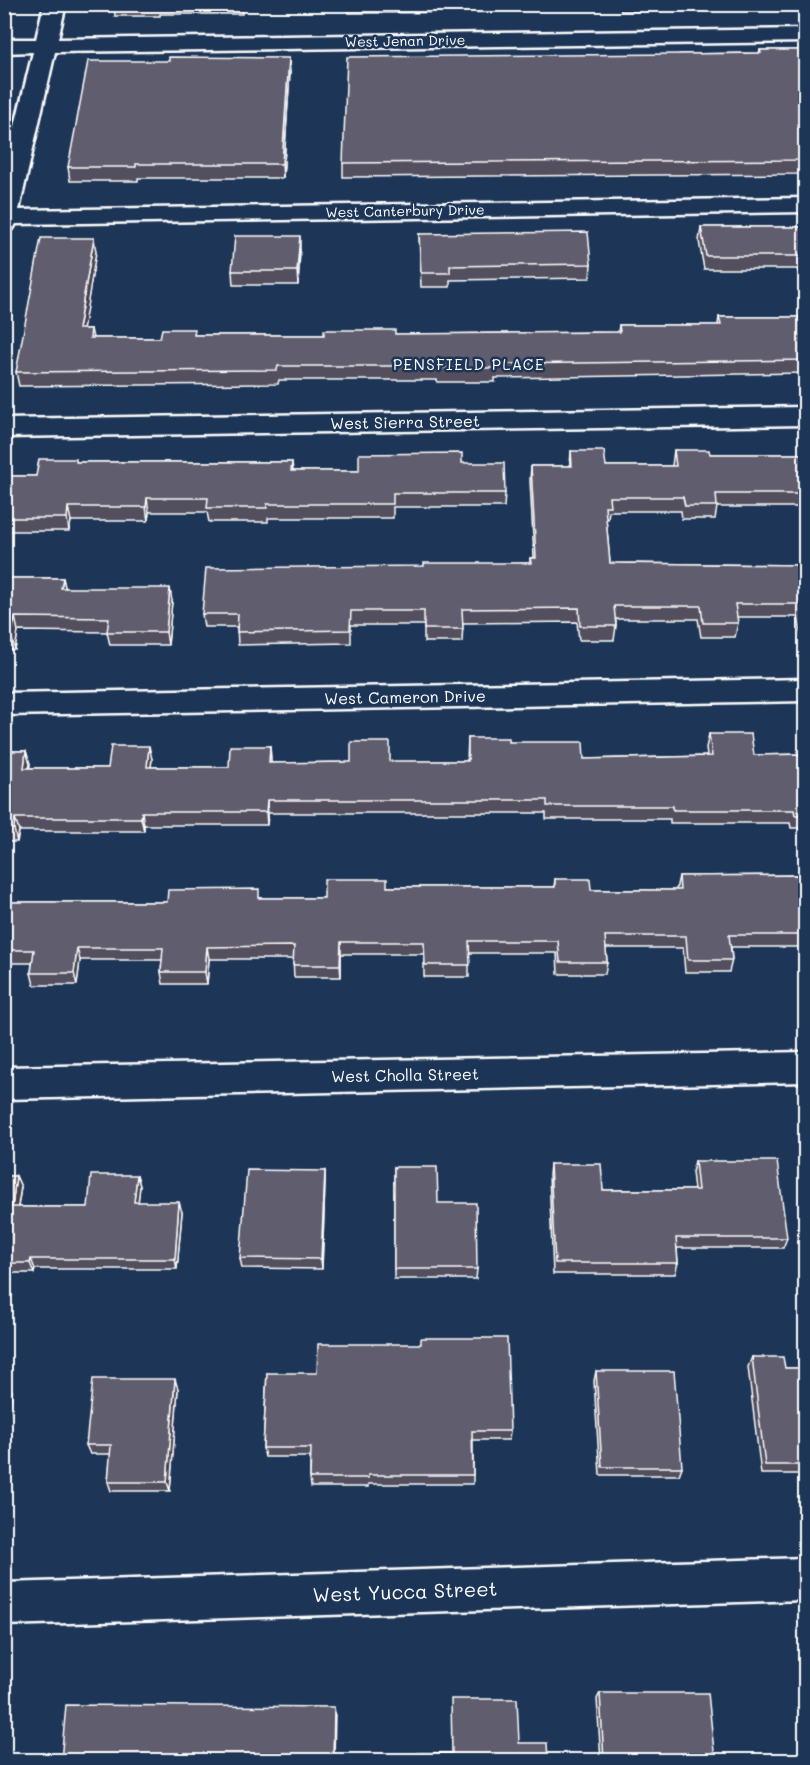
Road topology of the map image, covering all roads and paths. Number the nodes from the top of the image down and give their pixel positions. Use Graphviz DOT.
graph roads {
  1 [pos="55,4"];
  2 [pos="806,35"];
  3 [pos="4,46"];
  4 [pos="45,46"];
  5 [pos="806,205"];
  6 [pos="5,219"];
  7 [pos="806,417"];
  8 [pos="4,428"];
  9 [pos="806,690"];
  10 [pos="4,704"];
  11 [pos="806,1067"];
  12 [pos="4,1083"];
  13 [pos="806,1579"];
  14 [pos="4,1604"];
  1 -- 4 [label="street"];
  2 -- 4 [label="street, West Jenan Drive"];
  3 -- 4 [label="street, West Jenan Drive"];
  4 -- 6 [label="street"];
  5 -- 6 [label="street, West Canterbury Drive"];
  7 -- 8 [label="street, West Sierra Street"];
  9 -- 10 [label="street, West Cameron Drive"];
  11 -- 12 [label="street, West Cholla Street"];
  13 -- 14 [label="street, West Yucca Street"];
}
